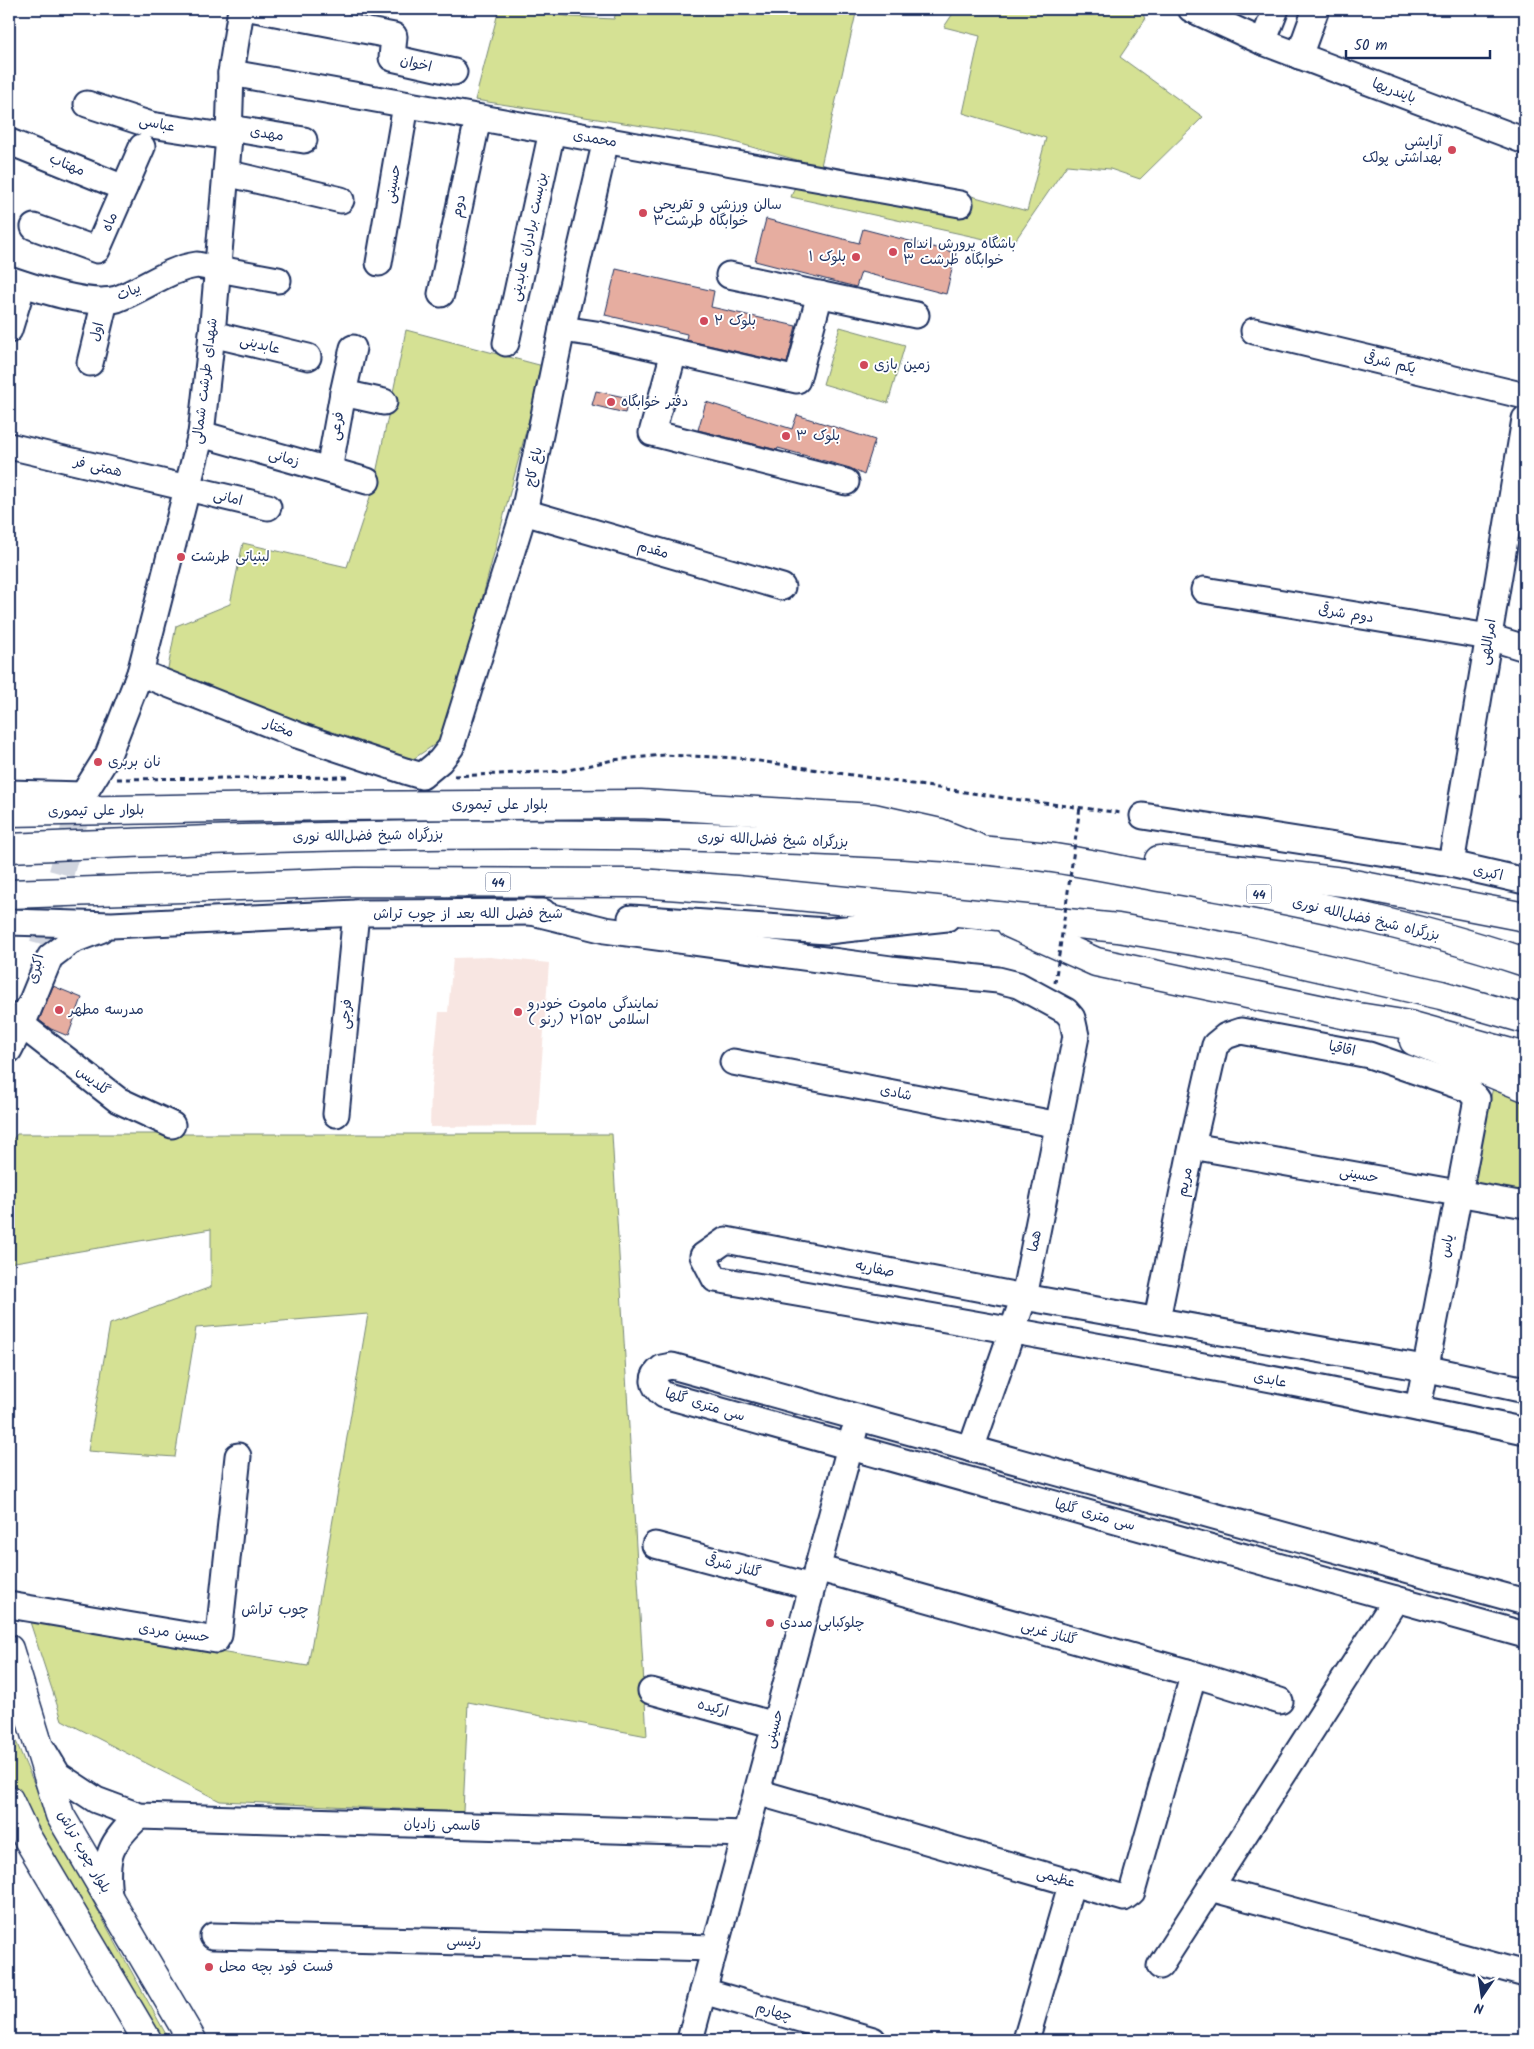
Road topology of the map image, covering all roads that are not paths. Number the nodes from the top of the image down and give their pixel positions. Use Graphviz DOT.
graph roads {
  1 [pos="241,9"];
  2 [pos="255,9"];
  3 [pos="1191,9"];
  4 [pos="1276,9"];
  5 [pos="1316,9"];
  6 [pos="1263,42"];
  7 [pos="1299,56"];
  8 [pos="454,72"];
  9 [pos="230,73"];
  10 [pos="87,104"];
  11 [pos="406,105"];
  12 [pos="478,118"];
  13 [pos="552,131"];
  14 [pos="229,133"];
  15 [pos="304,140"];
  16 [pos="606,140"];
  17 [pos="1525,141"];
  18 [pos="10,144"];
  19 [pos="142,147"];
  20 [pos="226,173"];
  21 [pos="124,188"];
  22 [pos="341,200"];
  23 [pos="960,204"];
  24 [pos="34,227"];
  25 [pos="379,263"];
  26 [pos="218,267"];
  27 [pos="730,275"];
  28 [pos="278,280"];
  29 [pos="16,282"];
  30 [pos="441,294"];
  31 [pos="820,294"];
  32 [pos="105,301"];
  33 [pos="916,315"];
  34 [pos="562,328"];
  35 [pos="9,330"];
  36 [pos="1254,331"];
  37 [pos="212,334"];
  38 [pos="506,343"];
  39 [pos="353,348"];
  40 [pos="674,352"];
  41 [pos="308,357"];
  42 [pos="90,363"];
  43 [pos="343,393"];
  44 [pos="1525,396"];
  45 [pos="384,402"];
  46 [pos="1525,420"];
  47 [pos="201,434"];
  48 [pos="9,446"];
  49 [pos="329,470"];
  50 [pos="367,480"];
  51 [pos="846,482"];
  52 [pos="188,488"];
  53 [pos="268,507"];
  54 [pos="524,512"];
  55 [pos="782,587"];
  56 [pos="1204,590"];
  57 [pos="1489,638"];
  58 [pos="1525,648"];
  59 [pos="140,673"];
  60 [pos="422,776"];
  61 [pos="9,793"];
  62 [pos="9,812"];
  63 [pos="1143,816"];
  64 [pos="9,848"];
  65 [pos="986,852"];
  66 [pos="1040,856"];
  67 [pos="1451,864"];
  68 [pos="1525,881"];
  69 [pos="9,894"];
  70 [pos="528,911"];
  71 [pos="356,913"];
  72 [pos="987,914"];
  73 [pos="1524,917"];
  74 [pos="9,922"];
  75 [pos="112,925"];
  76 [pos="42,945"];
  77 [pos="1525,962"];
  78 [pos="1352,1016"];
  79 [pos="1525,1019"];
  80 [pos="22,1025"];
  81 [pos="1215,1045"];
  82 [pos="9,1050"];
  83 [pos="1525,1057"];
  84 [pos="734,1062"];
  85 [pos="1525,1087"];
  86 [pos="1468,1088"];
  87 [pos="336,1114"];
  88 [pos="172,1125"];
  89 [pos="1059,1125"];
  90 [pos="1192,1146"];
  91 [pos="1458,1193"];
  92 [pos="1525,1205"];
  93 [pos="1024,1297"];
  94 [pos="1157,1319"];
  95 [pos="1014,1330"];
  96 [pos="1424,1368"];
  97 [pos="1525,1390"];
  98 [pos="1418,1408"];
  99 [pos="858,1418"];
  100 [pos="1525,1431"];
  101 [pos="850,1446"];
  102 [pos="971,1449"];
  103 [pos="238,1456"];
  104 [pos="655,1545"];
  105 [pos="815,1577"];
  106 [pos="1396,1598"];
  107 [pos="1525,1602"];
  108 [pos="9,1605"];
  109 [pos="1525,1634"];
  110 [pos="9,1649"];
  111 [pos="1187,1672"];
  112 [pos="651,1692"];
  113 [pos="1280,1701"];
  114 [pos="775,1725"];
  115 [pos="38,1741"];
  116 [pos="757,1792"];
  117 [pos="11,1812"];
  118 [pos="139,1816"];
  119 [pos="746,1834"];
  120 [pos="1072,1882"];
  121 [pos="1210,1888"];
  122 [pos="109,1895"];
  123 [pos="213,1936"];
  124 [pos="715,1948"];
  125 [pos="1160,1966"];
  126 [pos="1525,1974"];
  127 [pos="703,1992"];
  128 [pos="147,2040"];
  129 [pos="192,2040"];
  130 [pos="690,2040"];
  131 [pos="873,2040"];
  132 [pos="1026,2040"];
  1 -- 9 [label="street, شهدای طرشت شمالی"];
  2 -- 8 [label="street, اخوان"];
  3 -- 6 [label="street, بایندریها"];
  4 -- 6 [label="street"];
  5 -- 7 [label="street"];
  6 -- 7 [label="street, بایندریها"];
  7 -- 17 [label="street, بایندریها"];
  9 -- 11 [label="street, محمدی"];
  9 -- 14 [label="street, شهدای طرشت شمالی"];
  10 -- 14 [label="street, عباسی"];
  11 -- 12 [label="street, محمدی"];
  11 -- 25 [label="street, حسینی"];
  12 -- 13 [label="street, محمدی"];
  12 -- 30 [label="street, دوم"];
  13 -- 16 [label="street, محمدی"];
  13 -- 38 [label="street, بن‌بست برادران عابدینی"];
  14 -- 15 [label="street, مهدی"];
  14 -- 20 [label="street, شهدای طرشت شمالی"];
  16 -- 23 [label="street, محمدی"];
  16 -- 34 [label="street, باغ کاج"];
  18 -- 21 [label="street, مهتاب"];
  19 -- 21 [label="street, ماه"];
  20 -- 22 [label="street"];
  20 -- 26 [label="street, شهدای طرشت شمالی"];
  21 -- 24 [label="street, ماه"];
  26 -- 28 [label="street, بیات"];
  26 -- 32 [label="street, بیات"];
  26 -- 37 [label="street, شهدای طرشت شمالی"];
  27 -- 31 [label="street"];
  29 -- 32 [label="street, بیات"];
  29 -- 35 [label="street"];
  31 -- 33 [label="street"];
  31 -- 40 [label="street"];
  32 -- 42 [label="street, اول"];
  34 -- 40 [label="street"];
  34 -- 54 [label="street, باغ کاج"];
  36 -- 44 [label="street, یکم شرقی"];
  37 -- 41 [label="street, عابدینی"];
  37 -- 47 [label="street, شهدای طرشت شمالی"];
  39 -- 43 [label="street"];
  40 -- 51 [label="street"];
  43 -- 45 [label="street, فرعی"];
  43 -- 49 [label="street, فرعی"];
  46 -- 57 [label="street, امراللهی"];
  47 -- 49 [label="street, زمانی"];
  47 -- 52 [label="street, شهدای طرشت شمالی"];
  48 -- 52 [label="street, همتی فر"];
  49 -- 50 [label="street, زمانی"];
  52 -- 53 [label="street, امانی"];
  52 -- 59 [label="street, شهدای طرشت شمالی"];
  54 -- 55 [label="street, مقدم"];
  54 -- 60 [label="street, باغ کاج"];
  56 -- 57 [label="street, دوم شرقی"];
  57 -- 58 [label="street, دوم شرقی"];
  57 -- 67 [label="street, امراللهی"];
  59 -- 60 [label="street, مختار"];
  59 -- 61 [label="street, شهدای طرشت شمالی"];
  62 -- 65 [label="main road, بلوار علی تیموری"];
  63 -- 67 [label="street, اکبری"];
  64 -- 65 [label="main road, بزرگراه شیخ فضل‌الله نوری / 44"];
  65 -- 66 [label="main road, بزرگراه شیخ فضل‌الله نوری / 44"];
  66 -- 73 [label="main road"];
  66 -- 77 [label="main road, بزرگراه شیخ فضل‌الله نوری / 44"];
  67 -- 68 [label="street, اکبری"];
  69 -- 72 [label="main road, 44"];
  70 -- 71 [label="street, شیخ فضل الله بعد از چوب تراش"];
  70 -- 72 [label="street, شیخ فضل الله بعد از چوب تراش"];
  70 -- 89 [label="street, هما"];
  71 -- 75 [label="street, شیخ فضل الله بعد از چوب تراش"];
  71 -- 87 [label="street, فرجی"];
  72 -- 78 [label="main road"];
  72 -- 79 [label="main road, 44"];
  74 -- 75 [label="street, شیخ فضل الله بعد از چوب تراش"];
  75 -- 80 [label="street"];
  76 -- 80 [label="street, اکبری"];
  78 -- 83 [label="main road"];
  78 -- 85 [label="main road"];
  80 -- 82 [label="street, اکبری"];
  80 -- 88 [label="street, گلدیس"];
  81 -- 86 [label="street, اقاقیا"];
  81 -- 90 [label="street, مریم"];
  84 -- 89 [label="street, شادی"];
  86 -- 91 [label="street, یاس"];
  89 -- 93 [label="street, هما"];
  90 -- 91 [label="street, حسینی"];
  90 -- 94 [label="street, مریم"];
  91 -- 92 [label="street, حسینی"];
  91 -- 96 [label="street, یاس"];
  93 -- 94 [label="street"];
  93 -- 95 [label="street, هما"];
  93 -- 95 [label="street, صفاریه"];
  94 -- 96 [label="street"];
  95 -- 98 [label="street, عابدی"];
  95 -- 102 [label="street, هما"];
  96 -- 97 [label="street"];
  96 -- 98 [label="street, یاس"];
  98 -- 100 [label="street, عابدی"];
  99 -- 101 [label="street, حسینی"];
  99 -- 101 [label="street, سی متری گلها"];
  99 -- 102 [label="street, سی متری گلها"];
  101 -- 105 [label="street, حسینی"];
  101 -- 106 [label="street, سی متری گلها"];
  102 -- 107 [label="street, سی متری گلها"];
  103 -- 108 [label="street, حسین مردی"];
  104 -- 105 [label="street, گلناز شرقی"];
  105 -- 111 [label="street, گلناز غربی"];
  105 -- 114 [label="street, حسینی"];
  106 -- 109 [label="street, سی متری گلها"];
  106 -- 121 [label="street"];
  110 -- 115 [label="main road, بلوار چوب‌ تراش"];
  111 -- 113 [label="street, گلناز غربی"];
  111 -- 120 [label="street, عظیمی"];
  112 -- 114 [label="street, ارکیده"];
  114 -- 116 [label="street, حسینی"];
  115 -- 118 [label="street, قاسمی زادیان"];
  115 -- 122 [label="main road, بلوار چوب‌ تراش"];
  116 -- 119 [label="street, حسینی"];
  116 -- 120 [label="street, عظیمی"];
  117 -- 128 [label="main road"];
  118 -- 119 [label="street, قاسمی زادیان"];
  118 -- 122 [label="street"];
  119 -- 124 [label="street, حسینی"];
  120 -- 132 [label="street"];
  121 -- 125 [label="street"];
  121 -- 126 [label="street"];
  122 -- 129 [label="main road, بلوار چوب‌ تراش"];
  123 -- 124 [label="street, رئیسی"];
  124 -- 127 [label="street, حسینی"];
  127 -- 130 [label="street, حسینی"];
  127 -- 131 [label="street, چهارم"];
}
